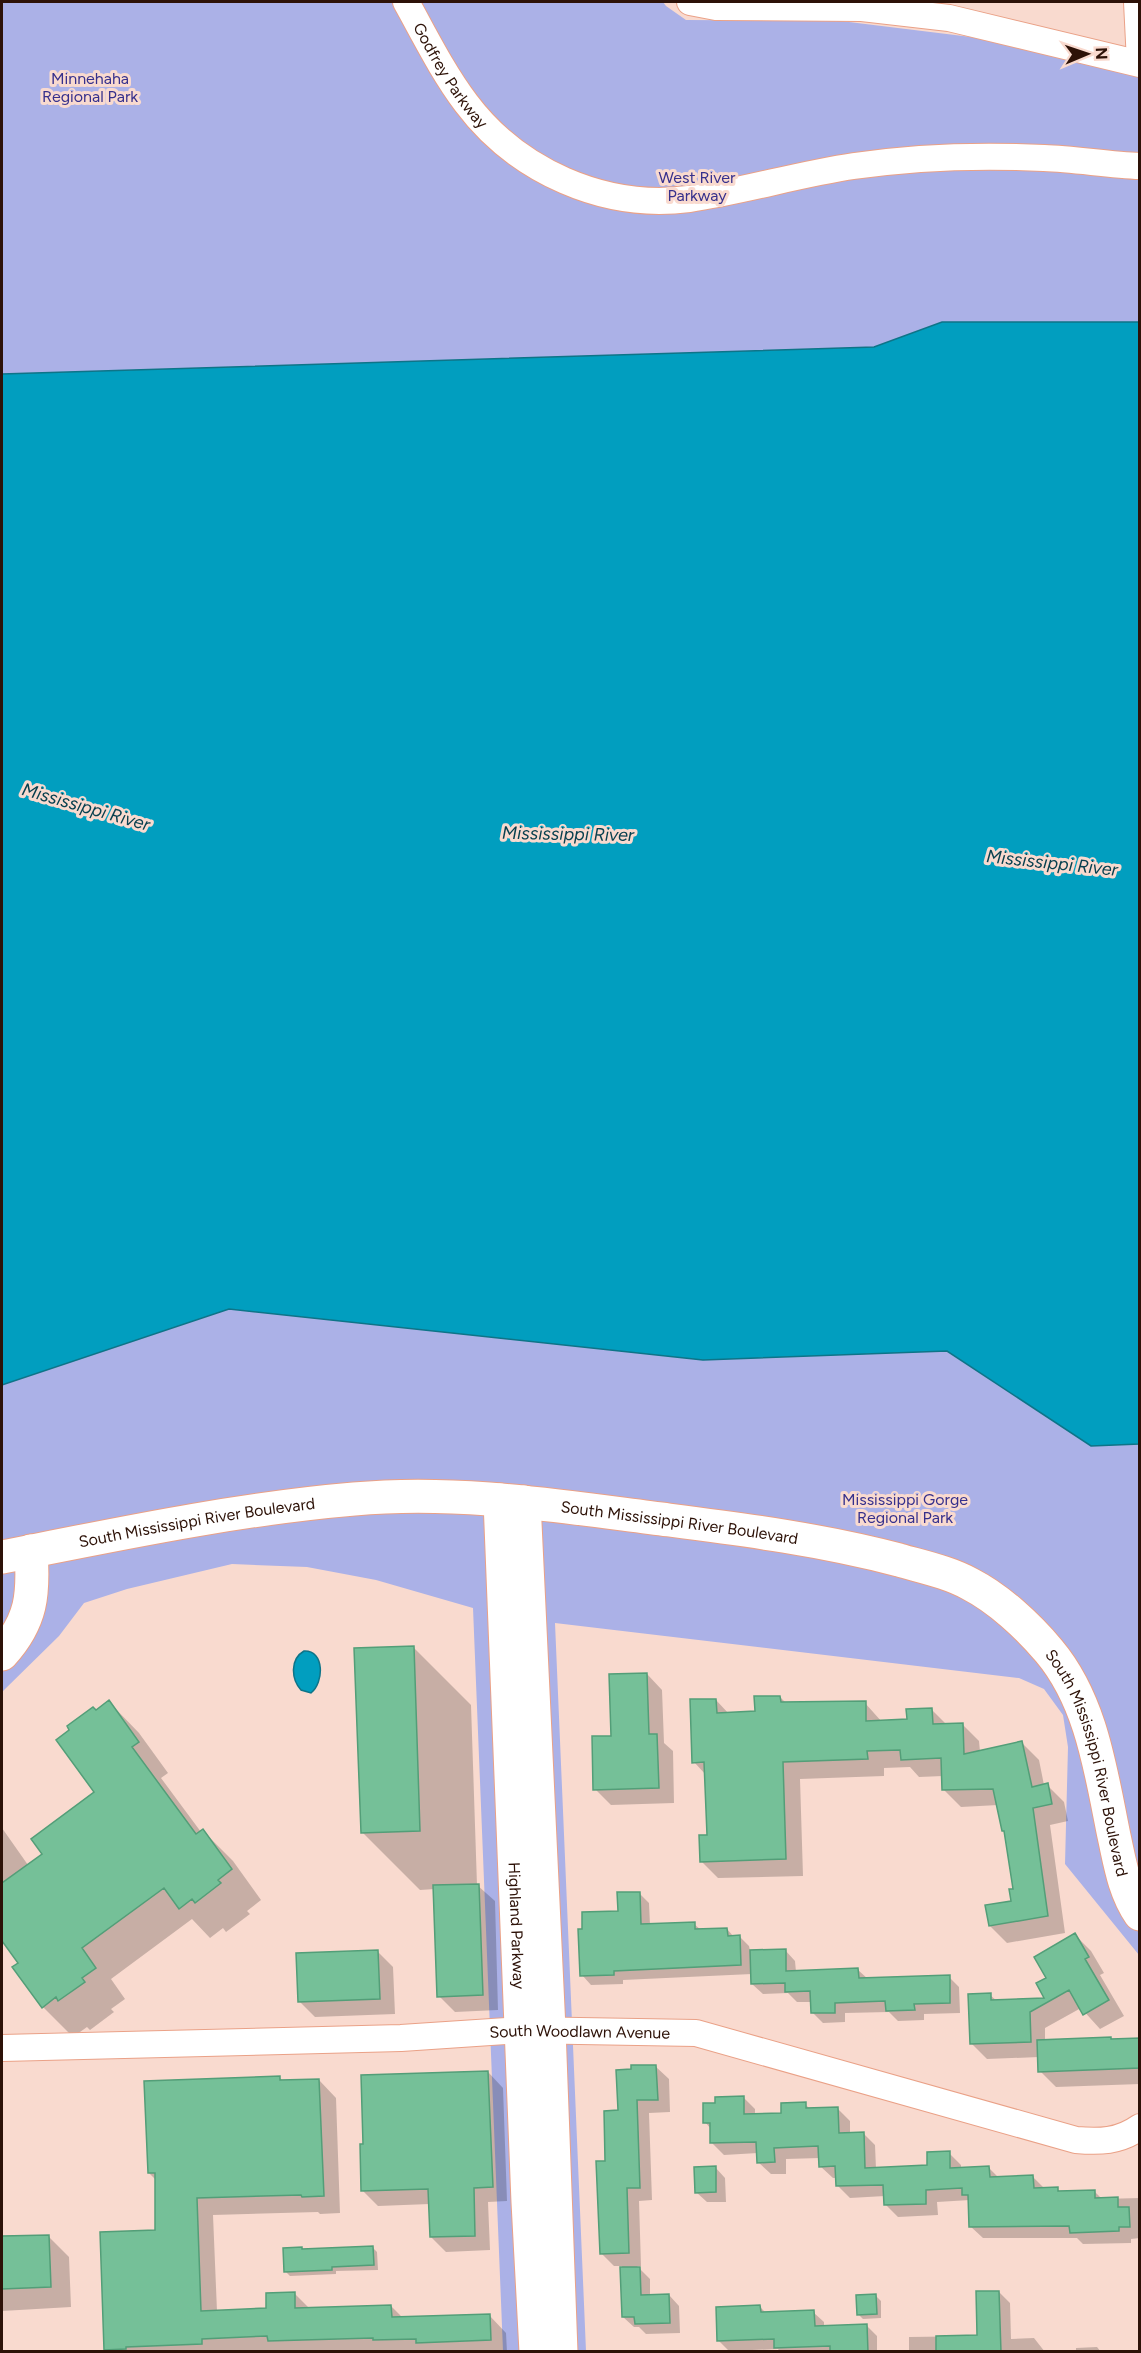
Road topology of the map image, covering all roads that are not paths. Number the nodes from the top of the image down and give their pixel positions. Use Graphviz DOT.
graph roads {
  1 [pos="406,2"];
  2 [pos="690,2"];
  3 [pos="1137,2"];
  4 [pos="1140,63"];
  5 [pos="1140,166"];
  6 [pos="512,1501"];
  7 [pos="16,1554"];
  8 [pos="2,1654"];
  9 [pos="1140,1914"];
  10 [pos="535,2029"];
  11 [pos="2,2048"];
  12 [pos="1140,2127"];
  13 [pos="536,2352"];
  14 [pos="561,2352"];
  1 -- 5 [label="street, Godfrey Parkway"];
  2 -- 4 [label="street"];
  3 -- 4 [label="street"];
  6 -- 7 [label="street, South Mississippi River Boulevard"];
  6 -- 9 [label="street, South Mississippi River Boulevard"];
  6 -- 10 [label="street, Highland Parkway"];
  7 -- 8 [label="street"];
  10 -- 11 [label="street, South Woodlawn Avenue"];
  10 -- 12 [label="street, South Woodlawn Avenue"];
  10 -- 13 [label="street, Highland Parkway"];
  10 -- 14 [label="street, Highland Parkway"];
}
